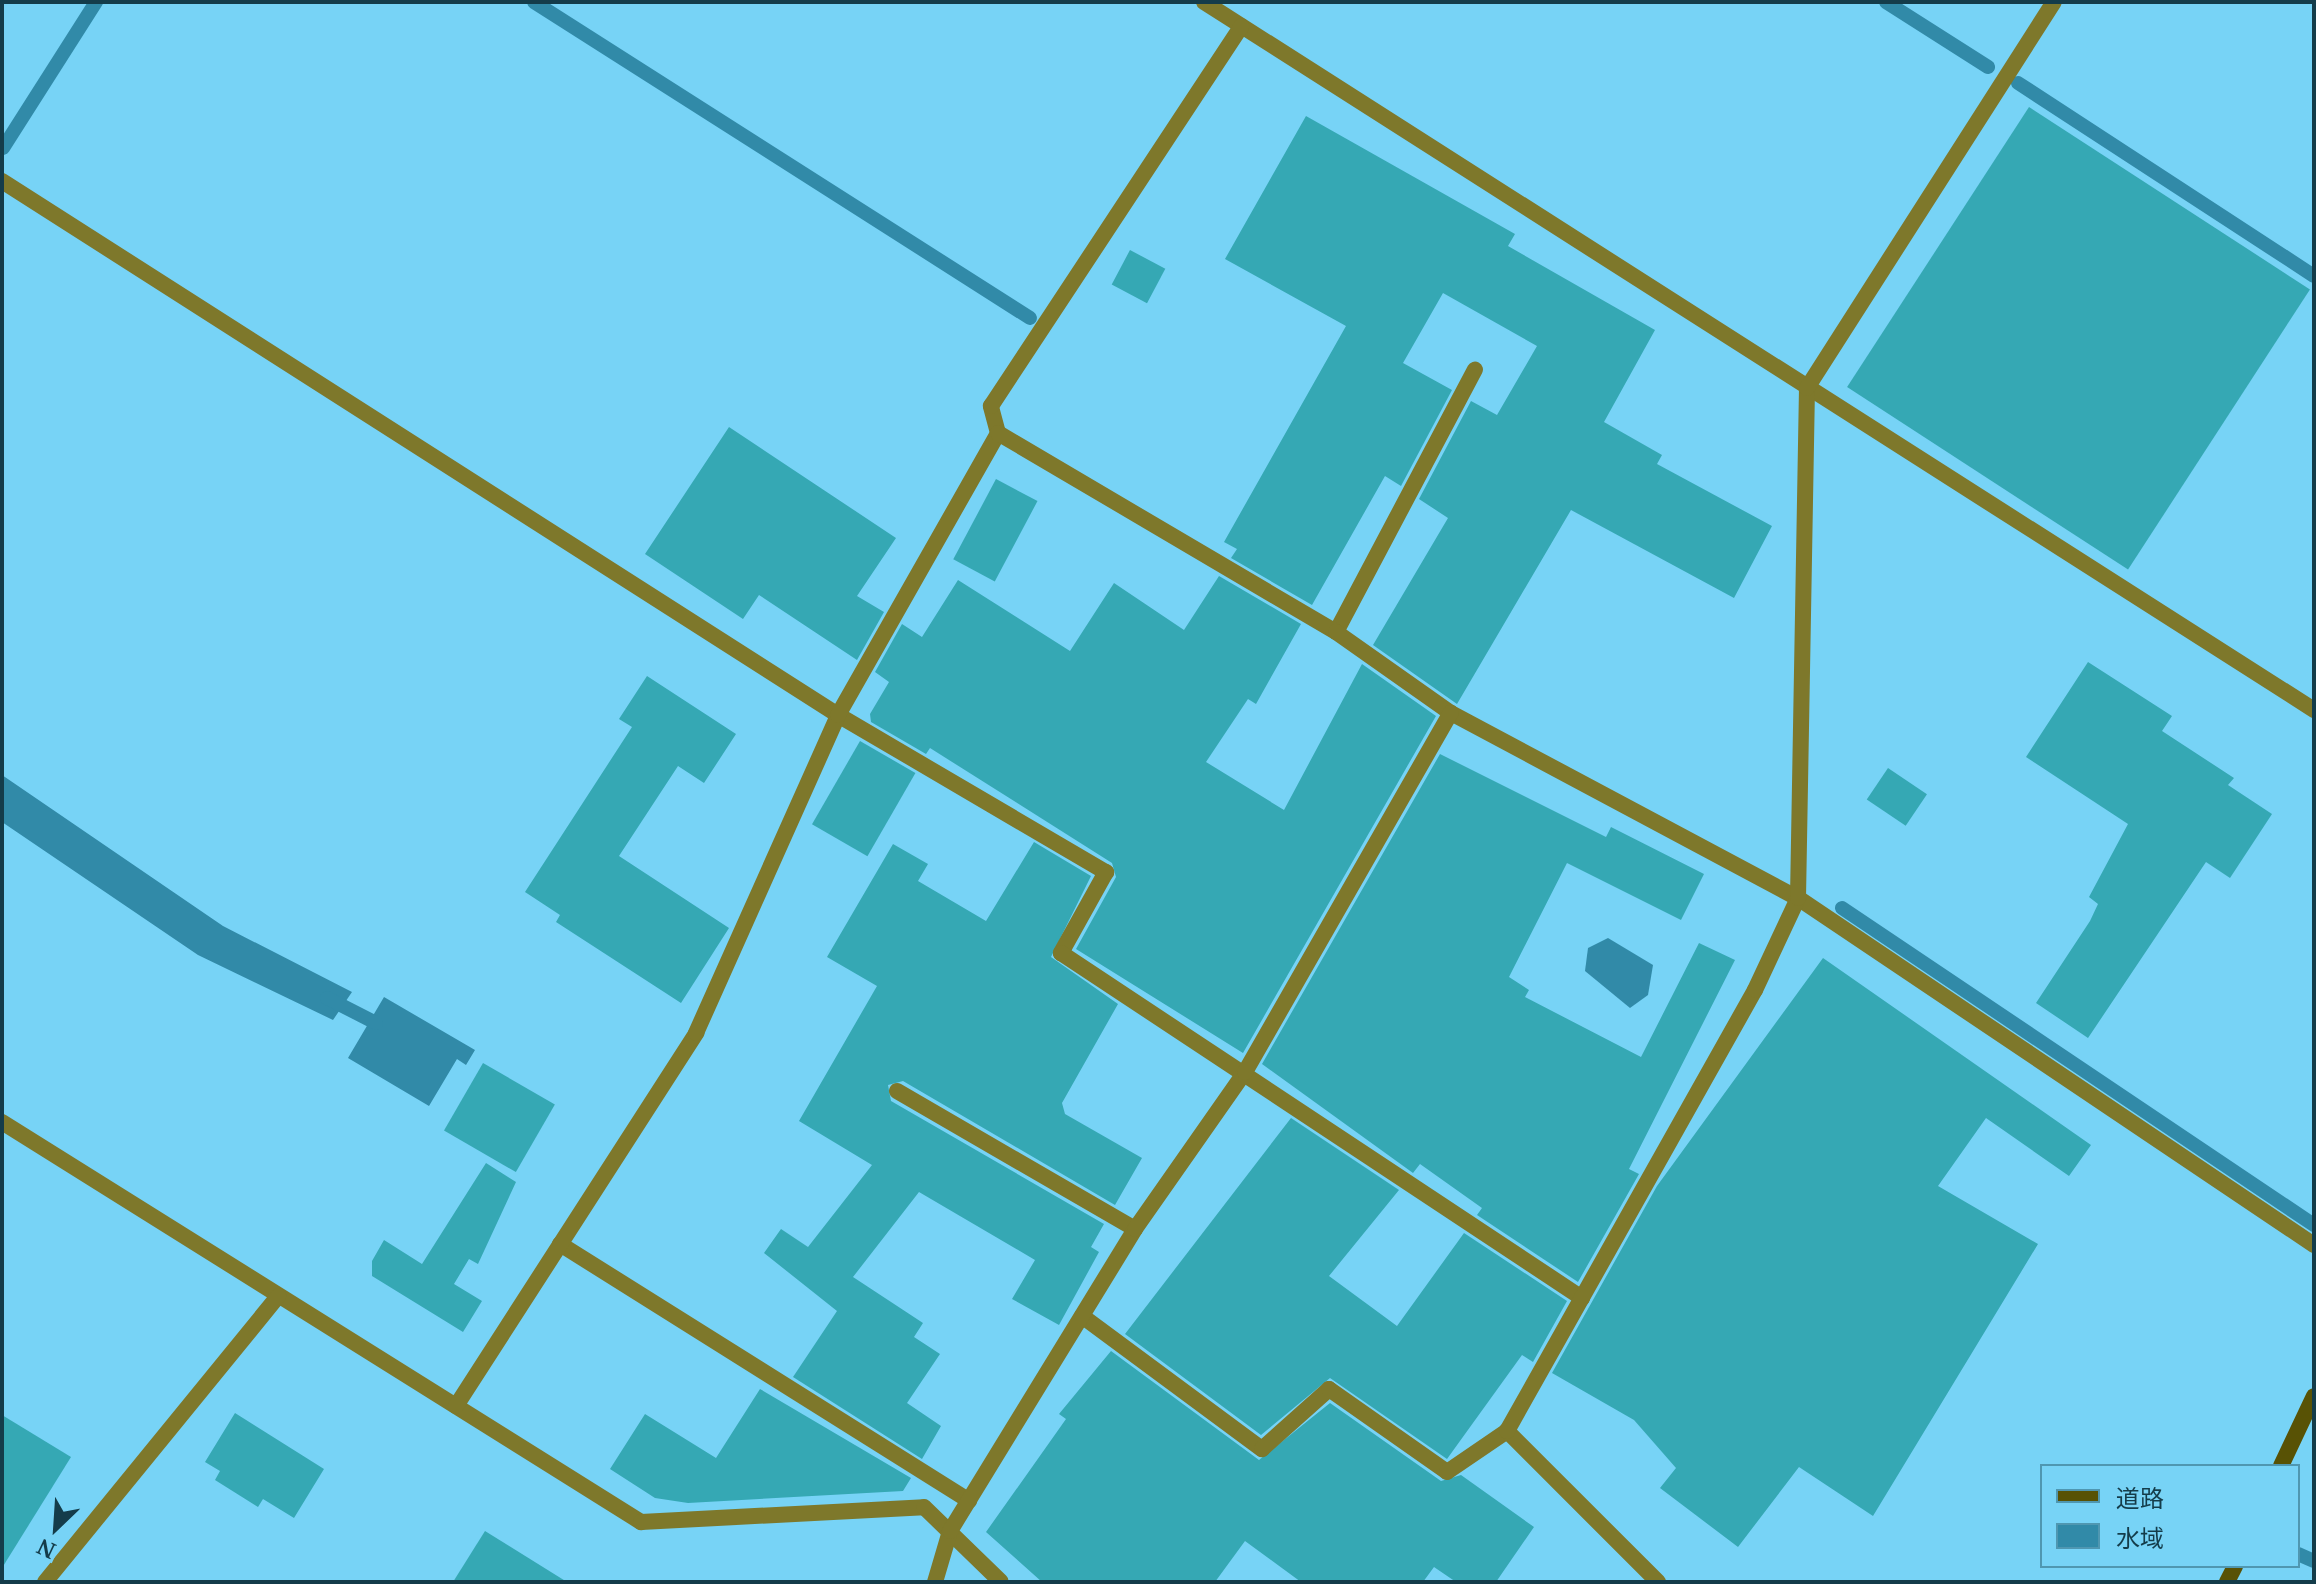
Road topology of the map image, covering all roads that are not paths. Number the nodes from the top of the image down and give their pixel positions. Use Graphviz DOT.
graph roads {
  1 [pos="1204,2"];
  2 [pos="2054,2"];
  3 [pos="1242,26"];
  4 [pos="2,181"];
  5 [pos="1475,370"];
  6 [pos="1807,388"];
  7 [pos="998,433"];
  8 [pos="1336,632"];
  9 [pos="2314,710"];
  10 [pos="1451,713"];
  11 [pos="838,715"];
  12 [pos="1798,898"];
  13 [pos="1245,1072"];
  14 [pos="897,1091"];
  15 [pos="2,1122"];
  16 [pos="1135,1229"];
  17 [pos="560,1244"];
  18 [pos="2314,1245"];
  19 [pos="278,1296"];
  20 [pos="1582,1298"];
  21 [pos="1082,1316"];
  22 [pos="2314,1396"];
  23 [pos="456,1406"];
  24 [pos="1507,1431"];
  25 [pos="2282,1464"];
  26 [pos="969,1501"];
  27 [pos="950,1531"];
  28 [pos="45,1582"];
  29 [pos="935,1582"];
  30 [pos="1001,1582"];
  31 [pos="1658,1582"];
  1 -- 3 [label="street"];
  2 -- 6 [label="street"];
  3 -- 6 [label="street"];
  3 -- 7 [label="street"];
  4 -- 11 [label="street"];
  5 -- 8 [label="street"];
  6 -- 9 [label="street"];
  6 -- 12 [label="street"];
  7 -- 8 [label="street"];
  7 -- 11 [label="street"];
  8 -- 10 [label="street"];
  10 -- 12 [label="street"];
  10 -- 13 [label="street"];
  11 -- 13 [label="street"];
  11 -- 17 [label="street"];
  12 -- 18 [label="street"];
  12 -- 20 [label="street"];
  13 -- 16 [label="street"];
  13 -- 20 [label="street"];
  14 -- 16 [label="street"];
  15 -- 19 [label="street"];
  16 -- 21 [label="street"];
  17 -- 23 [label="street"];
  17 -- 26 [label="street"];
  19 -- 23 [label="street"];
  19 -- 28 [label="street"];
  20 -- 24 [label="street"];
  21 -- 24 [label="street"];
  21 -- 26 [label="street"];
  22 -- 25 [label="main road"];
  23 -- 27 [label="street"];
  24 -- 31 [label="street"];
  26 -- 27 [label="street"];
  27 -- 29 [label="street"];
  27 -- 30 [label="street"];
}
